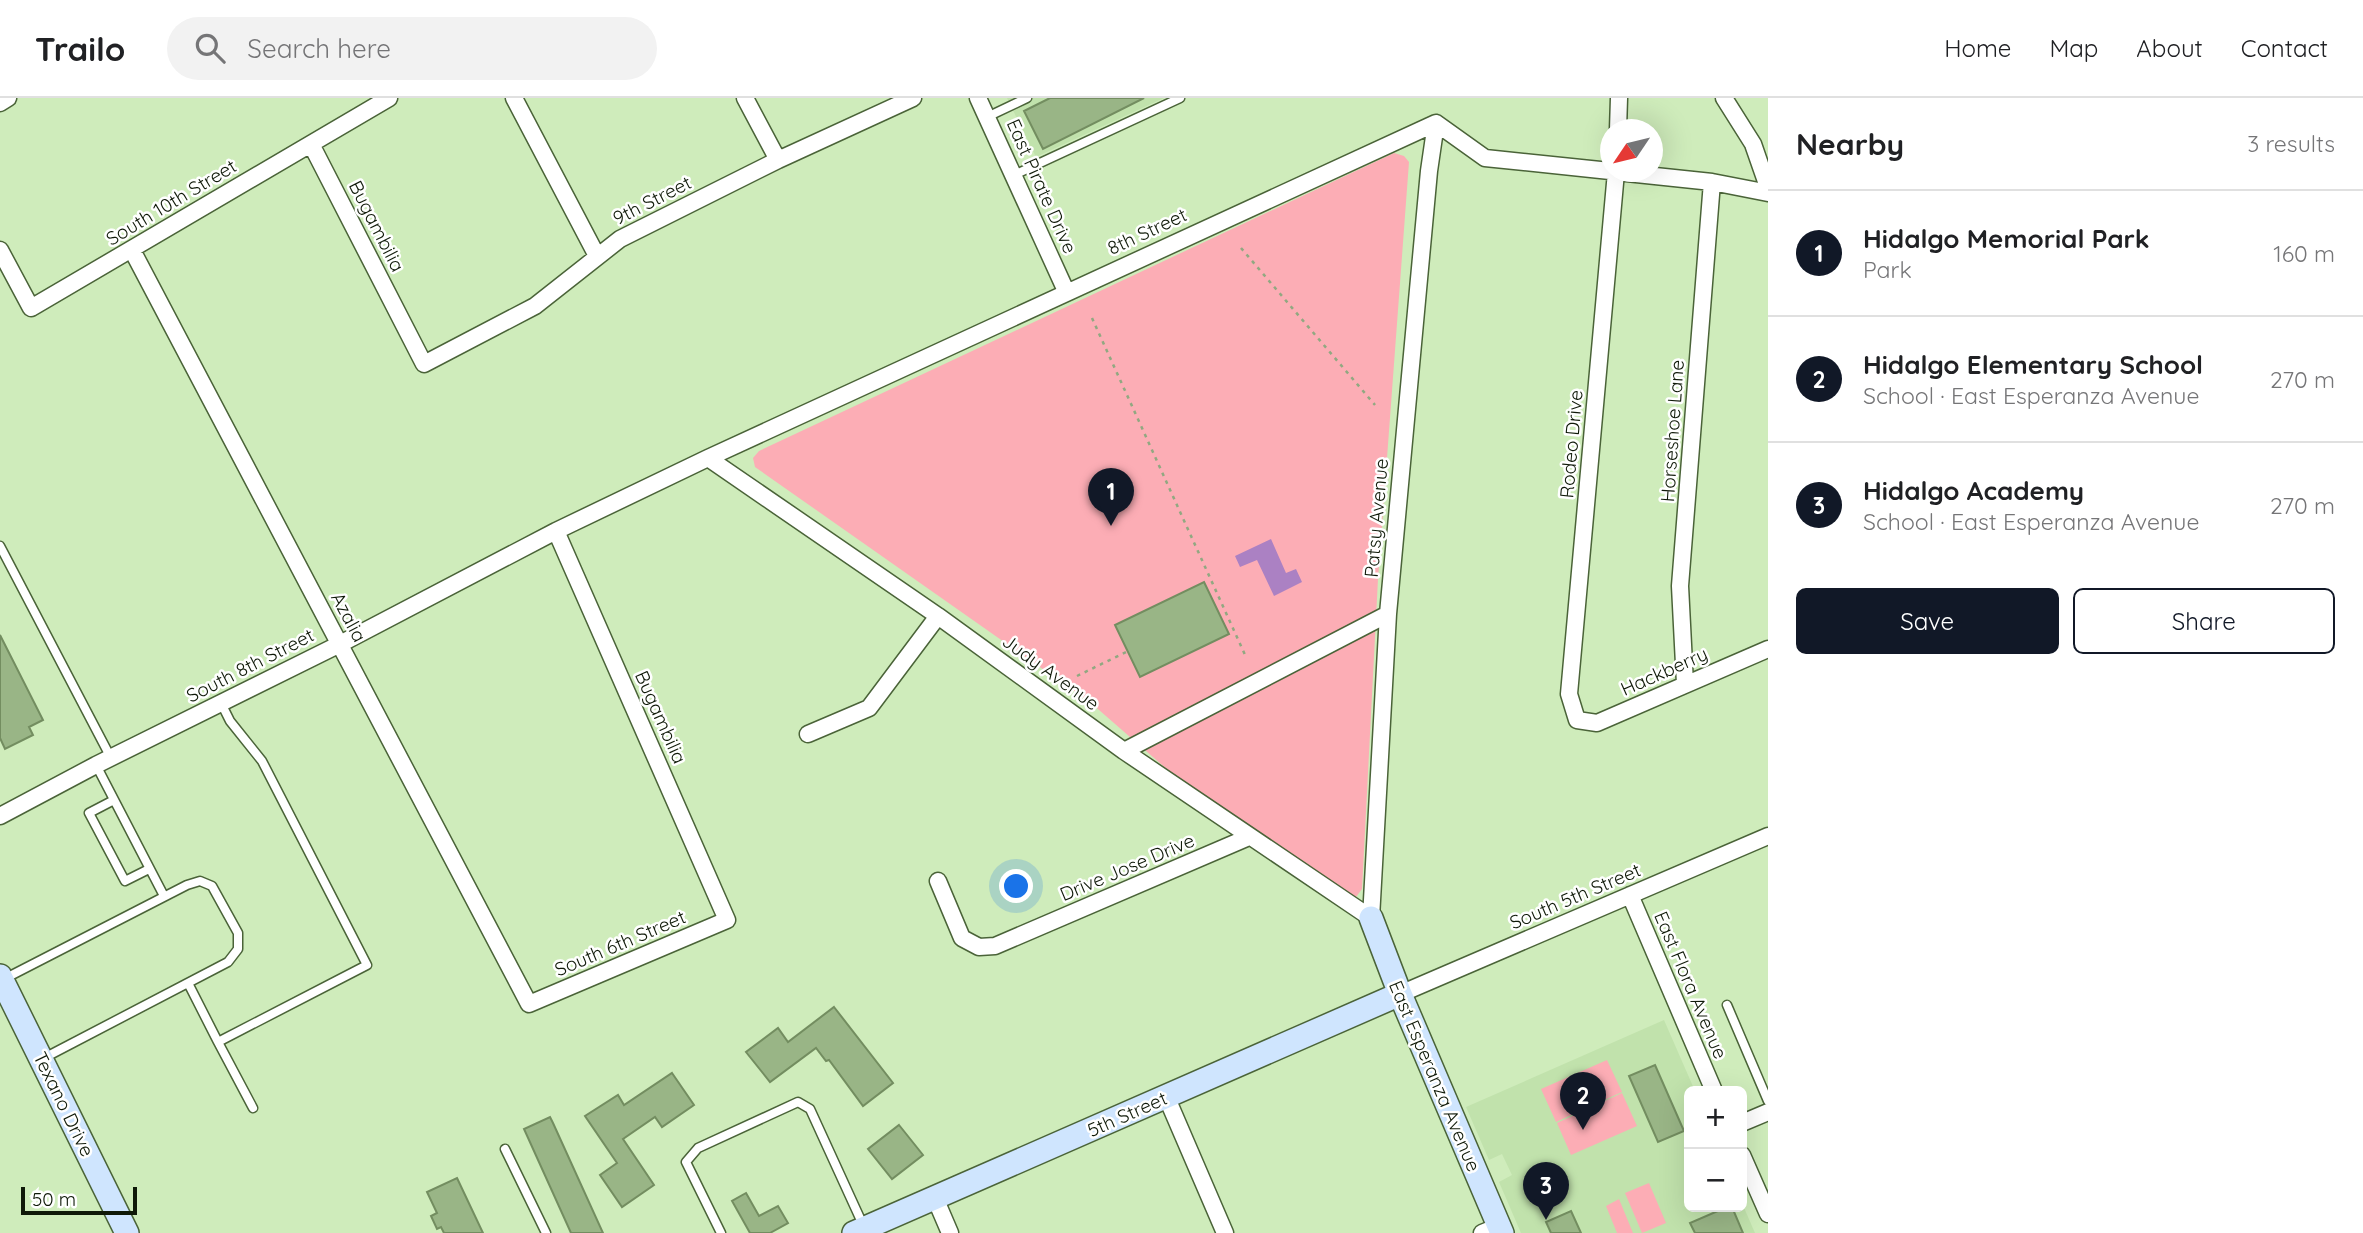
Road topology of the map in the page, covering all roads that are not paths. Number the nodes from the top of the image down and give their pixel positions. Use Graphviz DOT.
graph roads {
  1 [pos="8,98"];
  2 [pos="388,98"];
  3 [pos="514,98"];
  4 [pos="745,98"];
  5 [pos="913,98"];
  6 [pos="978,98"];
  7 [pos="1027,98"];
  8 [pos="1180,98"];
  9 [pos="1619,98"];
  10 [pos="1724,98"];
  11 [pos="0,103"];
  12 [pos="987,117"];
  13 [pos="1618,119"];
  14 [pos="1436,123"];
  15 [pos="311,144"];
  16 [pos="778,160"];
  17 [pos="1600,170"];
  18 [pos="1014,175"];
  19 [pos="1663,177"];
  20 [pos="1615,182"];
  21 [pos="1712,182"];
  22 [pos="1768,190"];
  23 [pos="0,250"];
  24 [pos="132,250"];
  25 [pos="597,256"];
  26 [pos="1066,291"];
  27 [pos="424,364"];
  28 [pos="708,458"];
  29 [pos="556,531"];
  30 [pos="0,546"];
  31 [pos="1388,614"];
  32 [pos="938,616"];
  33 [pos="340,643"];
  34 [pos="1768,649"];
  35 [pos="1685,684"];
  36 [pos="221,703"];
  37 [pos="1577,720"];
  38 [pos="808,734"];
  39 [pos="1124,751"];
  40 [pos="111,758"];
  41 [pos="96,765"];
  42 [pos="114,800"];
  43 [pos="0,816"];
  44 [pos="1768,836"];
  45 [pos="1249,837"];
  46 [pos="149,869"];
  47 [pos="938,881"];
  48 [pos="1630,895"];
  49 [pos="164,897"];
  50 [pos="1371,918"];
  51 [pos="727,920"];
  52 [pos="1,978"];
  53 [pos="188,983"];
  54 [pos="1399,994"];
  55 [pos="529,1004"];
  56 [pos="1727,1005"];
  57 [pos="218,1042"];
  58 [pos="41,1059"];
  59 [pos="1712,1086"];
  60 [pos="1166,1096"];
  61 [pos="1768,1101"];
  62 [pos="253,1108"];
  63 [pos="1768,1112"];
  64 [pos="1747,1121"];
  65 [pos="505,1149"];
  66 [pos="1747,1166"];
  67 [pos="935,1198"];
  68 [pos="1768,1214"];
  69 [pos="860,1231"];
  70 [pos="1494,1231"];
  71 [pos="127,1233"];
  72 [pos="547,1233"];
  73 [pos="721,1233"];
  74 [pos="950,1233"];
  75 [pos="1225,1233"];
  1 -- 11 [label="street"];
  2 -- 15 [label="street, South 10th Street"];
  3 -- 25 [label="street"];
  4 -- 16 [label="street"];
  5 -- 16 [label="street, 9th Street"];
  6 -- 12 [label="street, East Pirate Drive"];
  7 -- 12 [label="lane"];
  8 -- 18 [label="lane"];
  9 -- 13 [label="street"];
  10 -- 22 [label="street"];
  12 -- 18 [label="street, East Pirate Drive"];
  14 -- 17 [label="street"];
  14 -- 26 [label="street, 8th Street"];
  14 -- 31 [label="street, Patsy Avenue"];
  15 -- 24 [label="street, South 10th Street"];
  15 -- 27 [label="street, Bugambilia"];
  16 -- 25 [label="street, 9th Street"];
  18 -- 26 [label="street, East Pirate Drive"];
  19 -- 21 [label="street"];
  20 -- 37 [label="street, Rodeo Drive"];
  21 -- 22 [label="street"];
  21 -- 35 [label="street, Horseshoe Lane"];
  23 -- 24 [label="street, South 10th Street"];
  24 -- 33 [label="street, Azalia"];
  25 -- 27 [label="street, 9th Street"];
  26 -- 28 [label="street, 8th Street"];
  28 -- 29 [label="street, South 8th Street"];
  28 -- 32 [label="street, Judy Avenue"];
  29 -- 33 [label="street, South 8th Street"];
  29 -- 51 [label="street, Bugambilia"];
  30 -- 40 [label="lane"];
  31 -- 39 [label="street"];
  31 -- 50 [label="street, Patsy Avenue"];
  32 -- 38 [label="street"];
  32 -- 39 [label="street, Judy Avenue"];
  33 -- 36 [label="street, South 8th Street"];
  33 -- 55 [label="street, Azalia"];
  34 -- 35 [label="street, Hackberry"];
  35 -- 37 [label="street, Hackberry"];
  36 -- 40 [label="street, South 8th Street"];
  36 -- 57 [label="lane"];
  39 -- 45 [label="street, Judy Avenue"];
  40 -- 41 [label="street, South 8th Street"];
  41 -- 42 [label="lane"];
  41 -- 43 [label="street, South 8th Street"];
  42 -- 46 [label="lane"];
  42 -- 46 [label="lane"];
  44 -- 48 [label="street, South 5th Street"];
  45 -- 47 [label="street, Drive Jose Drive"];
  45 -- 50 [label="street, Judy Avenue"];
  46 -- 49 [label="lane"];
  48 -- 54 [label="street, South 5th Street"];
  48 -- 59 [label="street, East Flora Avenue"];
  49 -- 52 [label="lane"];
  49 -- 53 [label="lane"];
  50 -- 54 [label="street, East Esperanza Avenue"];
  51 -- 55 [label="street, South 6th Street"];
  52 -- 58 [label="street, Texano Drive"];
  53 -- 57 [label="lane"];
  53 -- 58 [label="lane"];
  54 -- 60 [label="street, 5th Street"];
  54 -- 70 [label="street, East Esperanza Avenue"];
  56 -- 61 [label="lane"];
  57 -- 62 [label="lane"];
  58 -- 71 [label="street, Texano Drive"];
  60 -- 67 [label="street, 5th Street"];
  60 -- 75 [label="street"];
  63 -- 64 [label="street"];
  65 -- 72 [label="lane"];
  66 -- 68 [label="street"];
  67 -- 69 [label="street, 5th Street"];
  67 -- 74 [label="street"];
  69 -- 73 [label="lane"];
}
